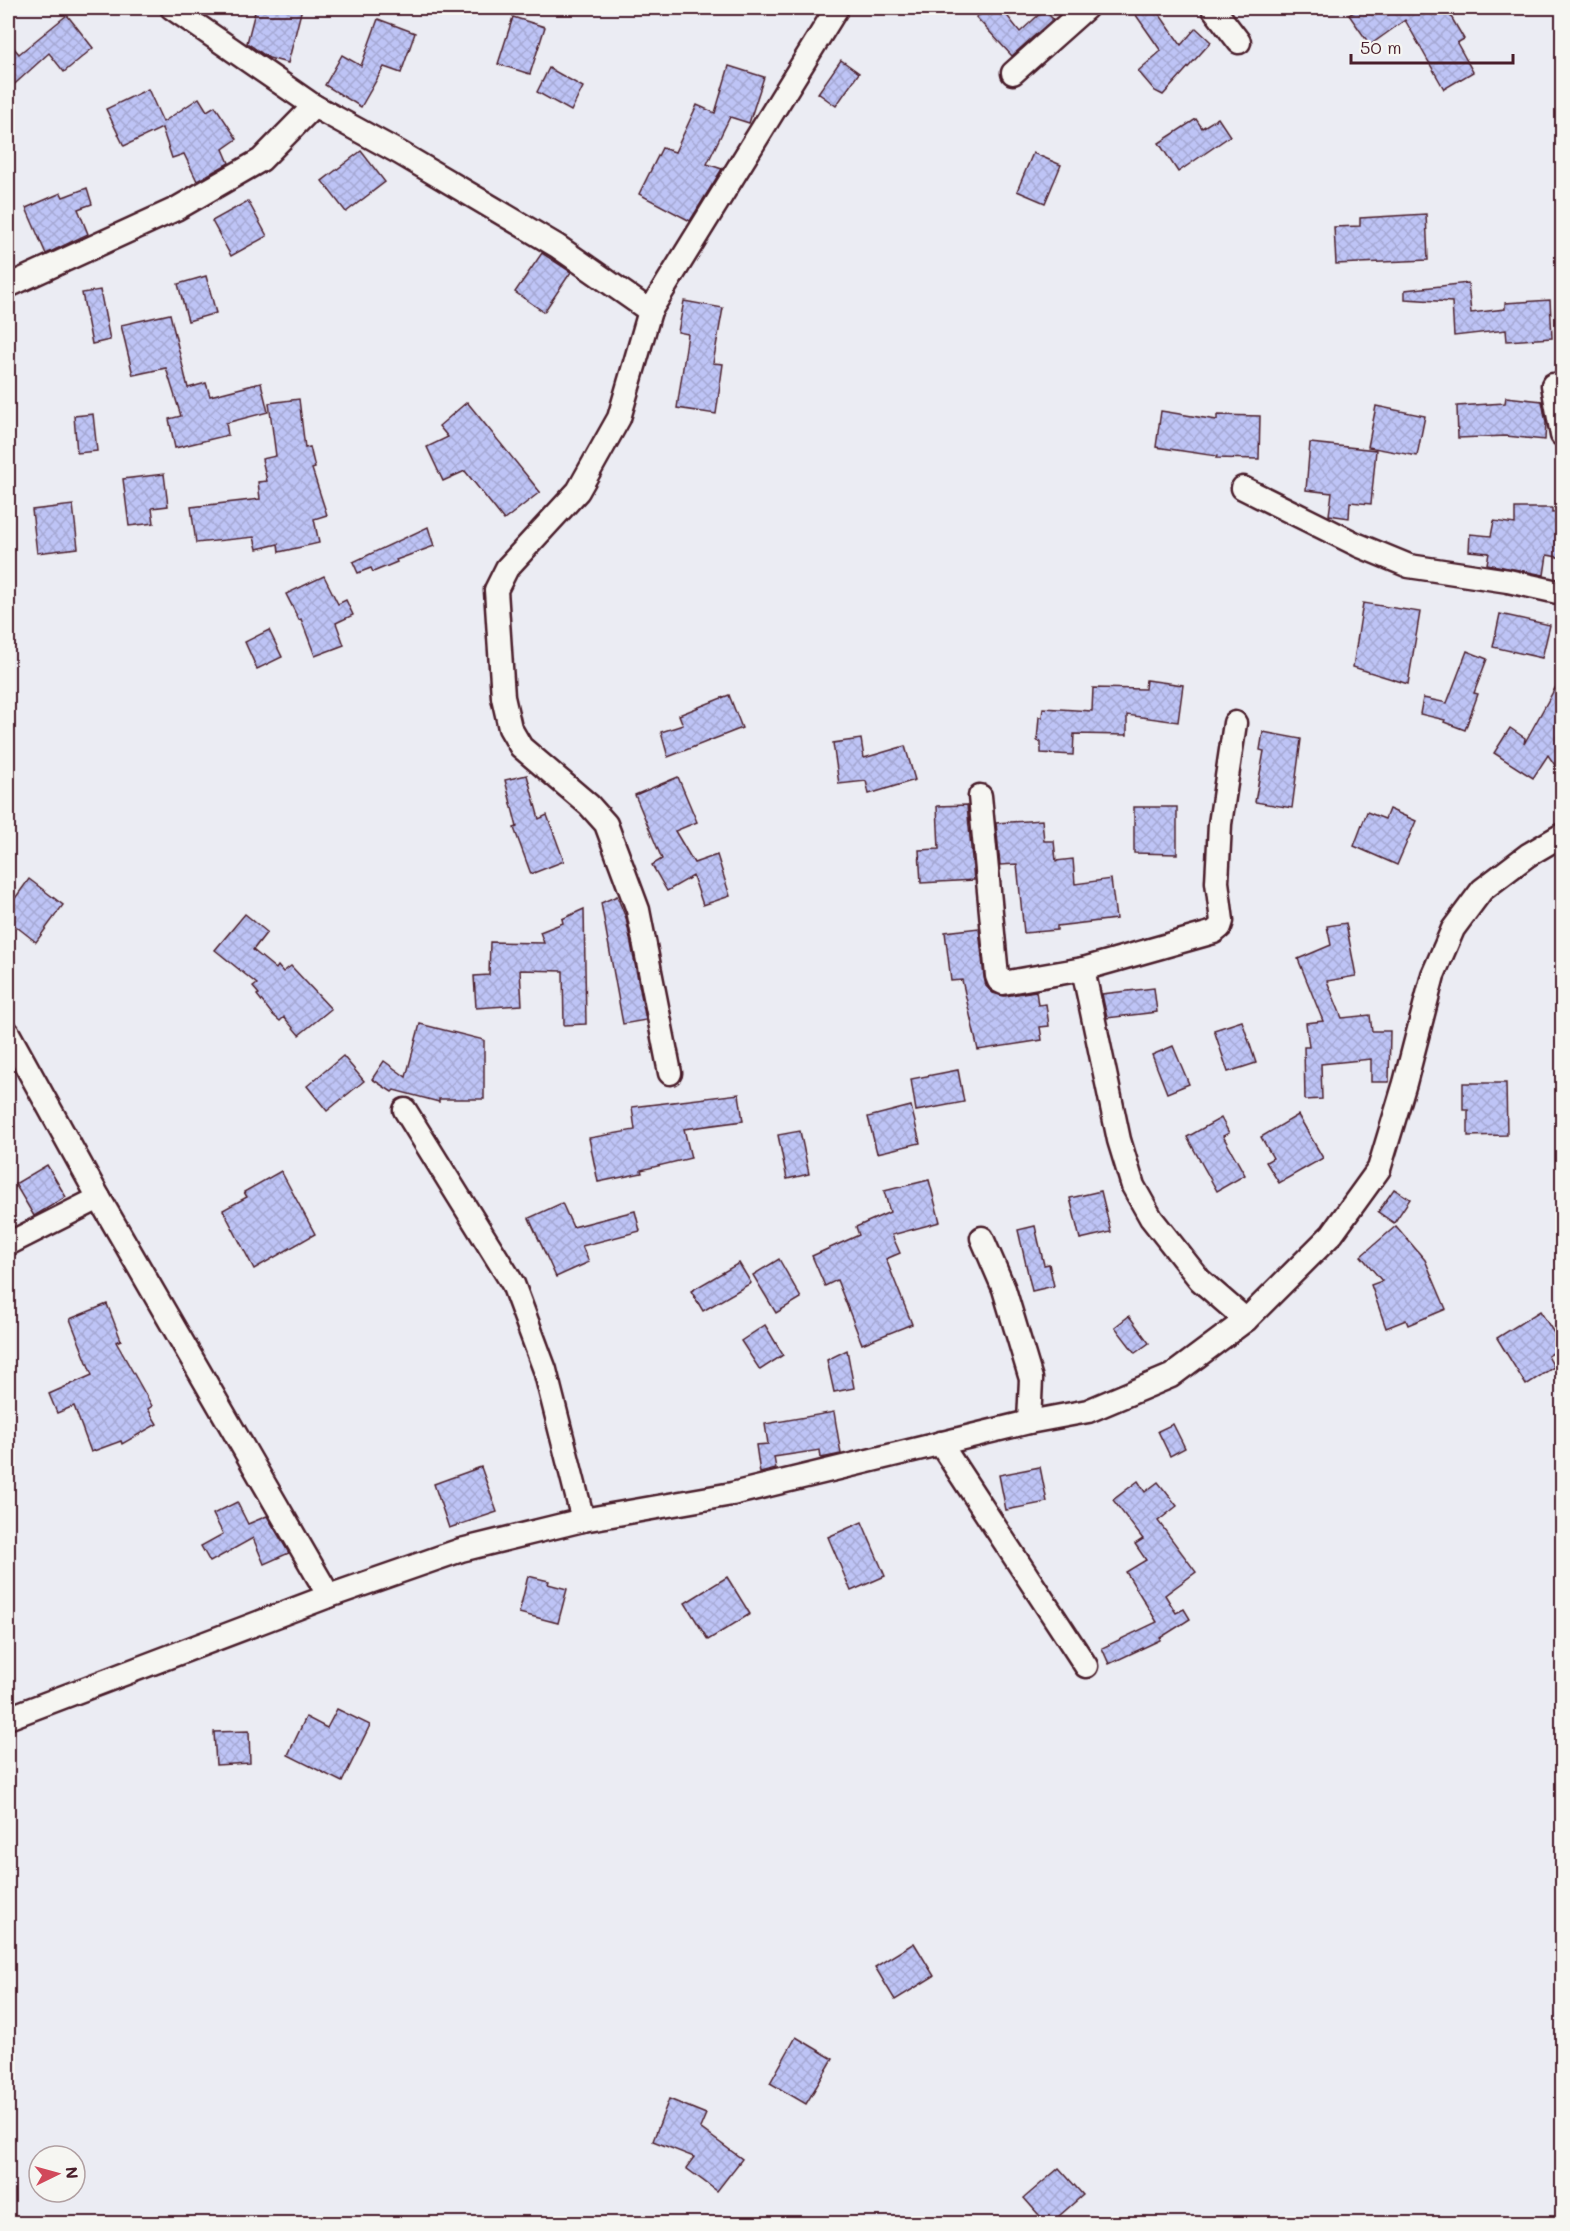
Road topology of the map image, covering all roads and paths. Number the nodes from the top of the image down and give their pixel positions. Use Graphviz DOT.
graph roads {
  1 [pos="172,8"];
  2 [pos="837,8"];
  3 [pos="1086,8"];
  4 [pos="1213,8"];
  5 [pos="1239,42"];
  6 [pos="1013,73"];
  7 [pos="314,106"];
  8 [pos="8,286"];
  9 [pos="650,311"];
  10 [pos="1553,385"];
  11 [pos="1563,435"];
  12 [pos="1243,488"];
  13 [pos="1563,592"];
  14 [pos="1235,723"];
  15 [pos="980,796"];
  16 [pos="1563,836"];
  17 [pos="1083,969"];
  18 [pos="8,1033"];
  19 [pos="670,1073"];
  20 [pos="405,1110"];
  21 [pos="99,1198"];
  22 [pos="982,1238"];
  23 [pos="8,1244"];
  24 [pos="1246,1320"];
  25 [pos="1029,1422"];
  26 [pos="940,1443"];
  27 [pos="583,1520"];
  28 [pos="328,1596"];
  29 [pos="1086,1666"];
  30 [pos="8,1718"];
  1 -- 7 [label="street"];
  2 -- 9 [label="street"];
  3 -- 6 [label="street"];
  4 -- 5 [label="street"];
  7 -- 8 [label="street"];
  7 -- 9 [label="street"];
  9 -- 19 [label="street"];
  10 -- 11 [label="street"];
  12 -- 13 [label="street"];
  14 -- 17 [label="street"];
  15 -- 17 [label="street"];
  16 -- 24 [label="street"];
  17 -- 24 [label="street"];
  18 -- 21 [label="street"];
  20 -- 27 [label="street"];
  21 -- 23 [label="street"];
  21 -- 28 [label="street"];
  22 -- 25 [label="street"];
  24 -- 25 [label="street"];
  25 -- 26 [label="street"];
  26 -- 27 [label="street"];
  26 -- 29 [label="street"];
  27 -- 28 [label="street"];
  28 -- 30 [label="street"];
}
